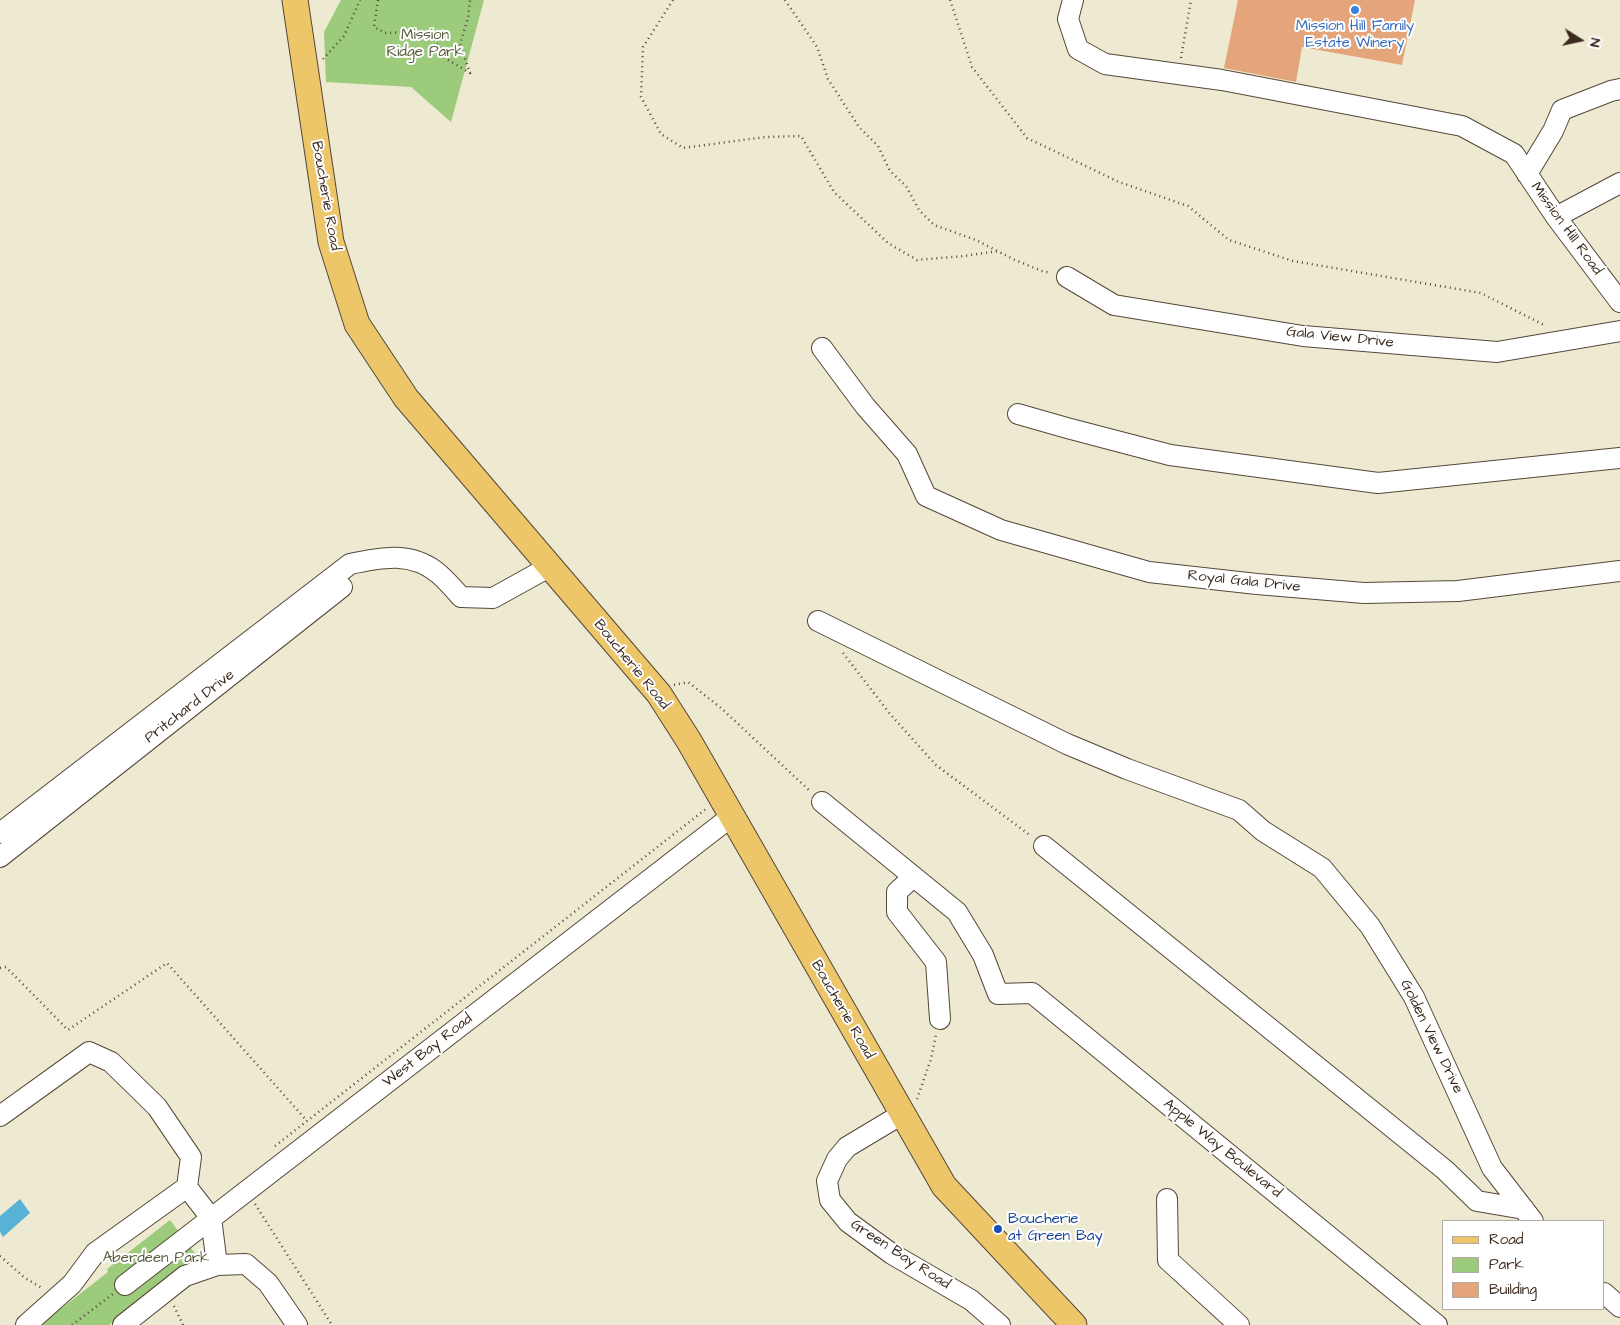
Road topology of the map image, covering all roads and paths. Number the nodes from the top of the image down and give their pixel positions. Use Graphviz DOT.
graph roads {
  1 [pos="294,0"];
  2 [pos="360,0"];
  3 [pos="378,0"];
  4 [pos="470,0"];
  5 [pos="674,0"];
  6 [pos="786,0"];
  7 [pos="950,0"];
  8 [pos="1073,0"];
  9 [pos="1191,0"];
  10 [pos="1178,74"];
  11 [pos="306,78"];
  12 [pos="1620,89"];
  13 [pos="1527,174"];
  14 [pos="1620,183"];
  15 [pos="1556,217"];
  16 [pos="998,251"];
  17 [pos="1067,277"];
  18 [pos="1620,302"];
  19 [pos="1547,326"];
  20 [pos="1620,331"];
  21 [pos="822,348"];
  22 [pos="1018,414"];
  23 [pos="1620,458"];
  24 [pos="379,558"];
  25 [pos="549,567"];
  26 [pos="1620,571"];
  27 [pos="818,622"];
  28 [pos="842,652"];
  29 [pos="659,694"];
  30 [pos="822,802"];
  31 [pos="726,807"];
  32 [pos="0,833"];
  33 [pos="1044,846"];
  34 [pos="0,857"];
  35 [pos="913,877"];
  36 [pos="0,968"];
  37 [pos="940,1019"];
  38 [pos="902,1114"];
  39 [pos="0,1116"];
  40 [pos="307,1121"];
  41 [pos="271,1149"];
  42 [pos="187,1187"];
  43 [pos="247,1191"];
  44 [pos="1167,1199"];
  45 [pos="1528,1215"];
  46 [pos="211,1218"];
  47 [pos="0,1256"];
  48 [pos="217,1265"];
  49 [pos="125,1285"];
  50 [pos="1605,1295"];
  51 [pos="57,1297"];
  52 [pos="1620,1307"];
  53 [pos="26,1325"];
  54 [pos="72,1325"];
  55 [pos="123,1325"];
  56 [pos="296,1325"];
  57 [pos="332,1325"];
  58 [pos="1000,1325"];
  59 [pos="1074,1325"];
  60 [pos="1239,1325"];
  61 [pos="1438,1325"];
  1 -- 11 [label="main road, Boucherie Road"];
  2 -- 11 [label="path"];
  3 -- 4 [label="path"];
  5 -- 16 [label="path"];
  6 -- 16 [label="path"];
  7 -- 19 [label="path"];
  8 -- 10 [label="street"];
  9 -- 10 [label="path"];
  10 -- 13 [label="street, Mission Hill Road"];
  11 -- 25 [label="main road, Boucherie Road"];
  12 -- 13 [label="street"];
  13 -- 15 [label="street, Mission Hill Road"];
  14 -- 15 [label="street"];
  15 -- 18 [label="street, Mission Hill Road"];
  16 -- 17 [label="path"];
  17 -- 20 [label="street, Gala View Drive"];
  21 -- 26 [label="street, Royal Gala Drive"];
  22 -- 23 [label="street"];
  24 -- 25 [label="street, Pritchard Drive"];
  24 -- 32 [label="street, Pritchard Drive"];
  24 -- 34 [label="street, Pritchard Drive"];
  25 -- 29 [label="main road, Boucherie Road"];
  27 -- 45 [label="street, Golden View Drive"];
  28 -- 33 [label="path"];
  29 -- 30 [label="path"];
  29 -- 31 [label="main road, Boucherie Road"];
  30 -- 35 [label="street"];
  31 -- 38 [label="main road, Boucherie Road"];
  31 -- 40 [label="path"];
  31 -- 43 [label="street, West Bay Road"];
  33 -- 45 [label="street"];
  35 -- 37 [label="street"];
  35 -- 61 [label="street, Apple Way Boulevard"];
  36 -- 40 [label="path"];
  37 -- 38 [label="path"];
  38 -- 58 [label="street, Green Bay Road"];
  38 -- 59 [label="main road, Boucherie Road"];
  39 -- 42 [label="street"];
  40 -- 41 [label="path"];
  42 -- 46 [label="street"];
  42 -- 51 [label="street"];
  43 -- 46 [label="street, West Bay Road"];
  43 -- 57 [label="path"];
  44 -- 60 [label="street"];
  46 -- 48 [label="street"];
  46 -- 49 [label="street, West Bay Road"];
  47 -- 51 [label="path"];
  48 -- 55 [label="street"];
  48 -- 56 [label="street"];
  49 -- 54 [label="path"];
  50 -- 52 [label="street"];
  51 -- 53 [label="street"];
}
